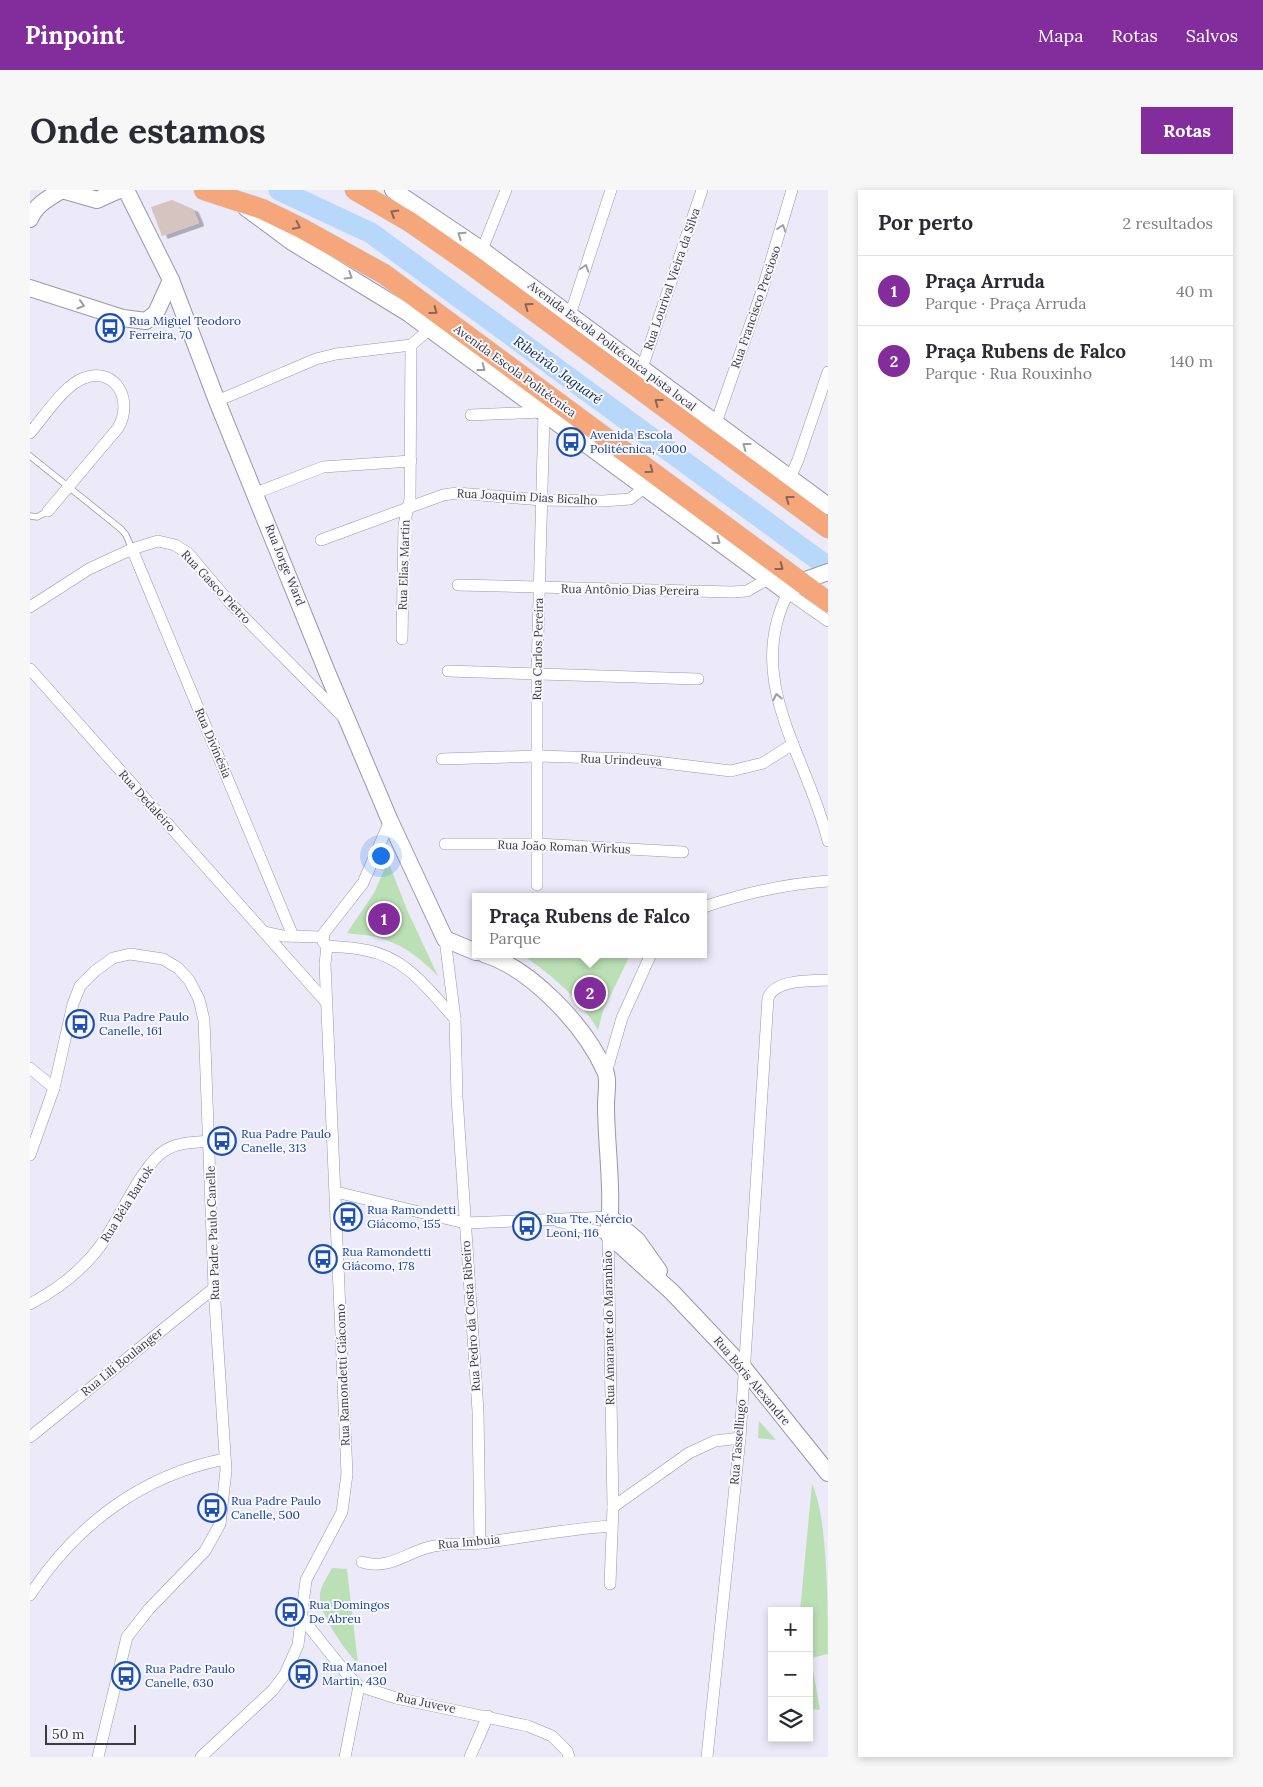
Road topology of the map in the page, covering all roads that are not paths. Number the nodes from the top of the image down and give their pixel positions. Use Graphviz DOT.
graph roads {
  1 [pos="61,190"];
  2 [pos="119,190"];
  3 [pos="126,190"];
  4 [pos="204,190"];
  5 [pos="355,190"];
  6 [pos="393,190"];
  7 [pos="506,190"];
  8 [pos="611,190"];
  9 [pos="702,190"];
  10 [pos="792,190"];
  11 [pos="236,200"];
  12 [pos="31,212"];
  13 [pos="482,250"];
  14 [pos="171,280"];
  15 [pos="31,290"];
  16 [pos="570,315"];
  17 [pos="429,330"];
  18 [pos="411,345"];
  19 [pos="642,368"];
  20 [pos="828,372"];
  21 [pos="217,401"];
  22 [pos="543,413"];
  23 [pos="471,415"];
  24 [pos="716,423"];
  25 [pos="30,433"];
  26 [pos="30,456"];
  27 [pos="411,461"];
  28 [pos="790,478"];
  29 [pos="69,488"];
  30 [pos="644,488"];
  31 [pos="256,493"];
  32 [pos="542,500"];
  33 [pos="828,506"];
  34 [pos="408,507"];
  35 [pos="48,511"];
  36 [pos="30,516"];
  37 [pos="828,528"];
  38 [pos="321,540"];
  39 [pos="132,549"];
  40 [pos="768,579"];
  41 [pos="807,581"];
  42 [pos="458,585"];
  43 [pos="539,588"];
  44 [pos="828,602"];
  45 [pos="30,607"];
  46 [pos="828,621"];
  47 [pos="402,639"];
  48 [pos="30,669"];
  49 [pos="448,671"];
  50 [pos="537,673"];
  51 [pos="698,679"];
  52 [pos="350,724"];
  53 [pos="793,744"];
  54 [pos="538,756"];
  55 [pos="442,760"];
  56 [pos="390,821"];
  57 [pos="827,834"];
  58 [pos="445,844"];
  59 [pos="537,844"];
  60 [pos="683,852"];
  61 [pos="828,881"];
  62 [pos="537,885"];
  63 [pos="707,906"];
  64 [pos="265,932"];
  65 [pos="293,936"];
  66 [pos="445,939"];
  67 [pos="324,942"];
  68 [pos="472,950"];
  69 [pos="493,958"];
  70 [pos="649,958"];
  71 [pos="828,980"];
  72 [pos="326,1002"];
  73 [pos="455,1019"];
  74 [pos="30,1068"];
  75 [pos="606,1072"];
  76 [pos="54,1088"];
  77 [pos="209,1141"];
  78 [pos="30,1155"];
  79 [pos="336,1192"];
  80 [pos="610,1217"];
  81 [pos="557,1221"];
  82 [pos="465,1223"];
  83 [pos="608,1234"];
  84 [pos="214,1288"];
  85 [pos="672,1292"];
  86 [pos="30,1304"];
  87 [pos="743,1367"];
  88 [pos="30,1437"];
  89 [pos="740,1438"];
  90 [pos="225,1459"];
  91 [pos="828,1473"];
  92 [pos="613,1507"];
  93 [pos="611,1526"];
  94 [pos="480,1543"];
  95 [pos="362,1562"];
  96 [pos="610,1584"];
  97 [pos="30,1595"];
  98 [pos="302,1618"];
  99 [pos="359,1686"];
  100 [pos="488,1716"];
  101 [pos="98,1757"];
  102 [pos="200,1757"];
  103 [pos="345,1757"];
  104 [pos="470,1757"];
  105 [pos="569,1757"];
  106 [pos="707,1757"];
  1 -- 2 [label="street"];
  1 -- 12 [label="street"];
  3 -- 14 [label="street, Rua Jorge Ward"];
  4 -- 11 [label="highway, Avenida Escola Politécnica"];
  37 -- 5 [label="highway, one-way"];
  13 -- 6 [label="street, Avenida Escola Politécnica pista local, one-way"];
  7 -- 13 [label="street"];
  16 -- 8 [label="street, one-way"];
  9 -- 19 [label="street, Rua Lourival Vieira da Silva"];
  24 -- 10 [label="street, Rua Francisco Precioso, one-way"];
  11 -- 17 [label="street, Avenida Escola Politécnica, one-way"];
  11 -- 41 [label="highway, Avenida Escola Politécnica, one-way"];
  13 -- 16 [label="street, Avenida Escola Politécnica pista local"];
  15 -- 14 [label="street, one-way"];
  14 -- 21 [label="street, Rua Jorge Ward"];
  16 -- 19 [label="street, Avenida Escola Politécnica pista local"];
  17 -- 18 [label="street"];
  17 -- 22 [label="street, Avenida Escola Politécnica, one-way"];
  18 -- 21 [label="street"];
  18 -- 27 [label="street, Rua Elias Martin"];
  19 -- 24 [label="street, Avenida Escola Politécnica pista local"];
  20 -- 28 [label="street"];
  21 -- 31 [label="street, Rua Jorge Ward"];
  22 -- 23 [label="street"];
  22 -- 30 [label="street, Avenida Escola Politécnica"];
  22 -- 32 [label="street, Rua Carlos Pereira"];
  28 -- 24 [label="street, Avenida Escola Politécnica pista local, one-way"];
  25 -- 29 [label="street"];
  26 -- 29 [label="lane"];
  27 -- 31 [label="street"];
  27 -- 34 [label="street, Rua Elias Martin"];
  28 -- 33 [label="street, Avenida Escola Politécnica pista local"];
  29 -- 35 [label="street"];
  29 -- 39 [label="lane"];
  30 -- 32 [label="street, Rua Joaquim Dias Bicalho"];
  30 -- 40 [label="street, Avenida Escola Politécnica, one-way"];
  31 -- 52 [label="street, Rua Jorge Ward"];
  32 -- 34 [label="street, Rua Joaquim Dias Bicalho"];
  32 -- 43 [label="street, Rua Carlos Pereira"];
  34 -- 38 [label="street, Rua Joaquim Dias Bicalho"];
  34 -- 47 [label="street, Rua Elias Martin"];
  35 -- 36 [label="lane"];
  39 -- 45 [label="street, Rua Gasco Pietro"];
  39 -- 52 [label="street, Rua Gasco Pietro"];
  39 -- 65 [label="street, Rua Divinésia"];
  40 -- 41 [label="street, Avenida Escola Politécnica"];
  40 -- 43 [label="street, Rua Antônio Dias Pereira"];
  41 -- 44 [label="highway, Avenida Escola Politécnica"];
  41 -- 46 [label="street"];
  53 -- 41 [label="street, one-way"];
  42 -- 43 [label="street, Rua Antônio Dias Pereira"];
  43 -- 50 [label="street, Rua Carlos Pereira"];
  48 -- 64 [label="street, Rua Dedaleiro"];
  49 -- 50 [label="street"];
  50 -- 51 [label="street"];
  50 -- 54 [label="street, Rua Carlos Pereira"];
  52 -- 56 [label="street, Rua Jorge Ward"];
  53 -- 54 [label="street, Rua Urindeuva"];
  53 -- 57 [label="street"];
  54 -- 55 [label="street, Rua Urindeuva"];
  54 -- 59 [label="street, Rua Carlos Pereira"];
  56 -- 66 [label="street, Rua Jorge Ward"];
  56 -- 67 [label="street"];
  58 -- 59 [label="street, Rua João Roman Wirkus"];
  59 -- 60 [label="street, Rua João Roman Wirkus"];
  59 -- 62 [label="street, Rua Carlos Pereira"];
  61 -- 63 [label="street"];
  64 -- 65 [label="street"];
  64 -- 72 [label="street, Rua Dedaleiro"];
  65 -- 67 [label="street"];
  66 -- 68 [label="street"];
  66 -- 73 [label="street, Rua Pedro da Costa Ribeiro"];
  67 -- 72 [label="street, Rua Ramondetti Giácomo"];
  67 -- 73 [label="street"];
  69 -- 75 [label="street"];
  70 -- 75 [label="street"];
  71 -- 87 [label="street, Rua Tasselliugo"];
  72 -- 79 [label="street, Rua Ramondetti Giácomo"];
  73 -- 82 [label="street, Rua Pedro da Costa Ribeiro"];
  74 -- 76 [label="street"];
  75 -- 80 [label="street, Rua Amarante do Maranhão"];
  76 -- 77 [label="street, Rua Padre Paulo Canelle"];
  76 -- 78 [label="street, Rua Padre Paulo Canelle"];
  77 -- 84 [label="street, Rua Padre Paulo Canelle"];
  77 -- 86 [label="street, Rua Béla Bartok"];
  79 -- 82 [label="street"];
  79 -- 98 [label="street, Rua Ramondetti Giácomo"];
  80 -- 81 [label="street"];
  80 -- 83 [label="street, Rua Amarante do Maranhão"];
  80 -- 85 [label="street, Rua Bóris Alexandre"];
  81 -- 82 [label="street"];
  81 -- 83 [label="street"];
  82 -- 94 [label="street, Rua Pedro da Costa Ribeiro"];
  83 -- 85 [label="street, Rua Bóris Alexandre"];
  83 -- 92 [label="street, Rua Amarante do Maranhão"];
  84 -- 88 [label="street, Rua Lili Boulanger"];
  84 -- 90 [label="street, Rua Padre Paulo Canelle"];
  85 -- 87 [label="street, Rua Bóris Alexandre"];
  87 -- 89 [label="street, Rua Tasselliugo"];
  87 -- 91 [label="street, Rua Bóris Alexandre"];
  89 -- 92 [label="street"];
  89 -- 106 [label="street, Rua Tasselliugo"];
  90 -- 97 [label="street"];
  90 -- 101 [label="street, Rua Padre Paulo Canelle"];
  92 -- 93 [label="street, Rua Amarante do Maranhão"];
  93 -- 94 [label="street, Rua Imbuia"];
  93 -- 96 [label="street, Rua Amarante do Maranhão"];
  94 -- 95 [label="street, Rua Imbuia"];
  98 -- 99 [label="street, Rua Juveve"];
  98 -- 102 [label="street, Rua Ramondetti Giácomo"];
  99 -- 100 [label="street, Rua Juveve"];
  99 -- 103 [label="street"];
  100 -- 104 [label="street"];
  100 -- 105 [label="street, Rua Juveve"];
}
